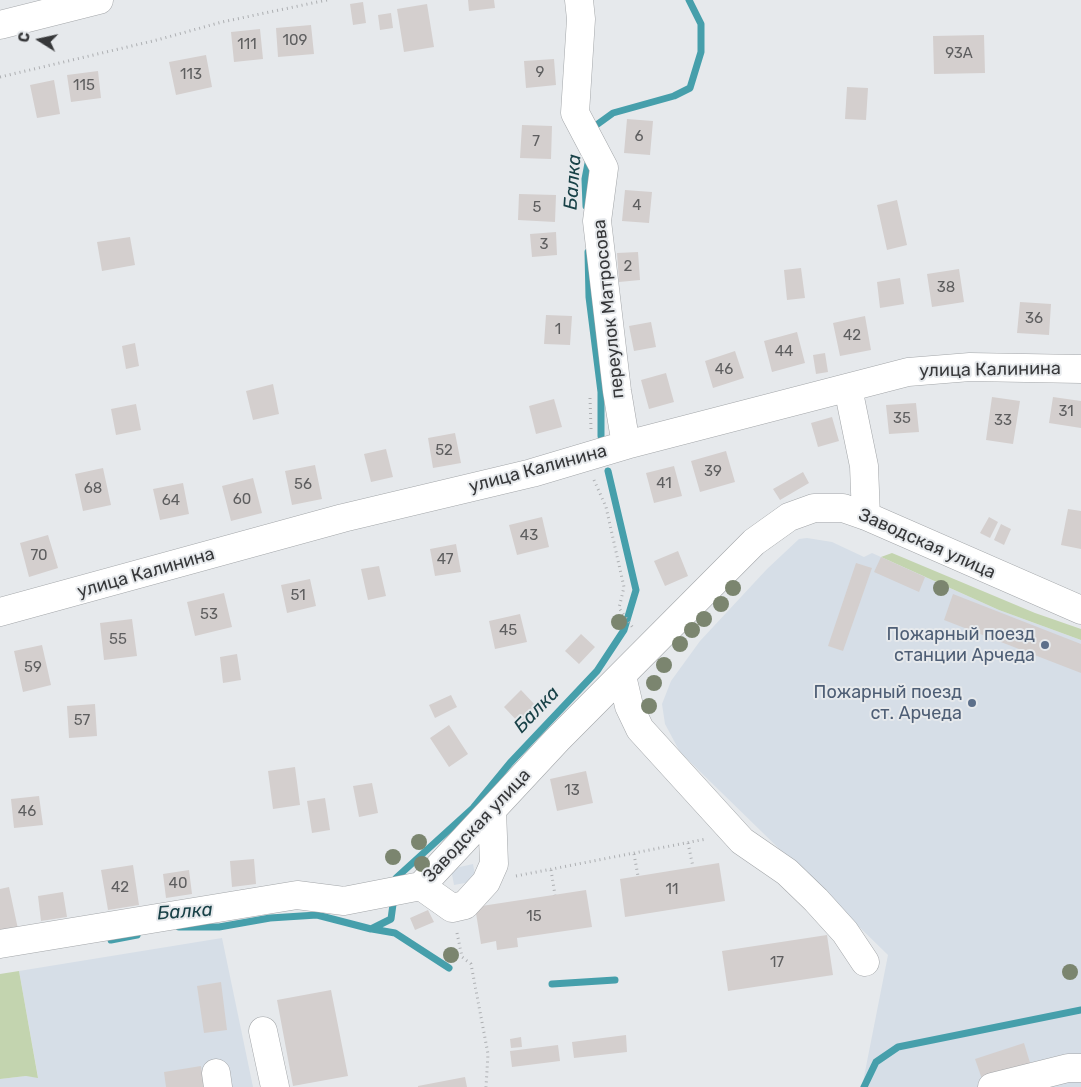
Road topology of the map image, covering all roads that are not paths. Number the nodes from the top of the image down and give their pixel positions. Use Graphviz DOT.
graph roads {
  1 [pos="98,0"];
  2 [pos="579,0"];
  3 [pos="0,25"];
  4 [pos="1081,369"];
  5 [pos="848,388"];
  6 [pos="626,445"];
  7 [pos="866,516"];
  8 [pos="1081,610"];
  9 [pos="0,612"];
  10 [pos="622,676"];
  11 [pos="492,810"];
  12 [pos="421,886"];
  13 [pos="0,944"];
  14 [pos="865,962"];
  15 [pos="263,1031"];
  16 [pos="1081,1068"];
  17 [pos="275,1087"];
  18 [pos="992,1087"];
  1 -- 3 [label="street"];
  2 -- 6 [label="street, переулок Матросова"];
  4 -- 5 [label="street, улица Калинина"];
  5 -- 6 [label="street, улица Калинина"];
  5 -- 7 [label="street"];
  6 -- 9 [label="street, улица Калинина"];
  7 -- 8 [label="street, Заводская улица"];
  7 -- 10 [label="street, Заводская улица"];
  10 -- 11 [label="street, Заводская улица"];
  10 -- 14 [label="street"];
  11 -- 12 [label="street, Заводская улица"];
  11 -- 12 [label="street"];
  12 -- 13 [label="street, Заводская улица"];
  15 -- 17 [label="street"];
  16 -- 18 [label="street"];
}
